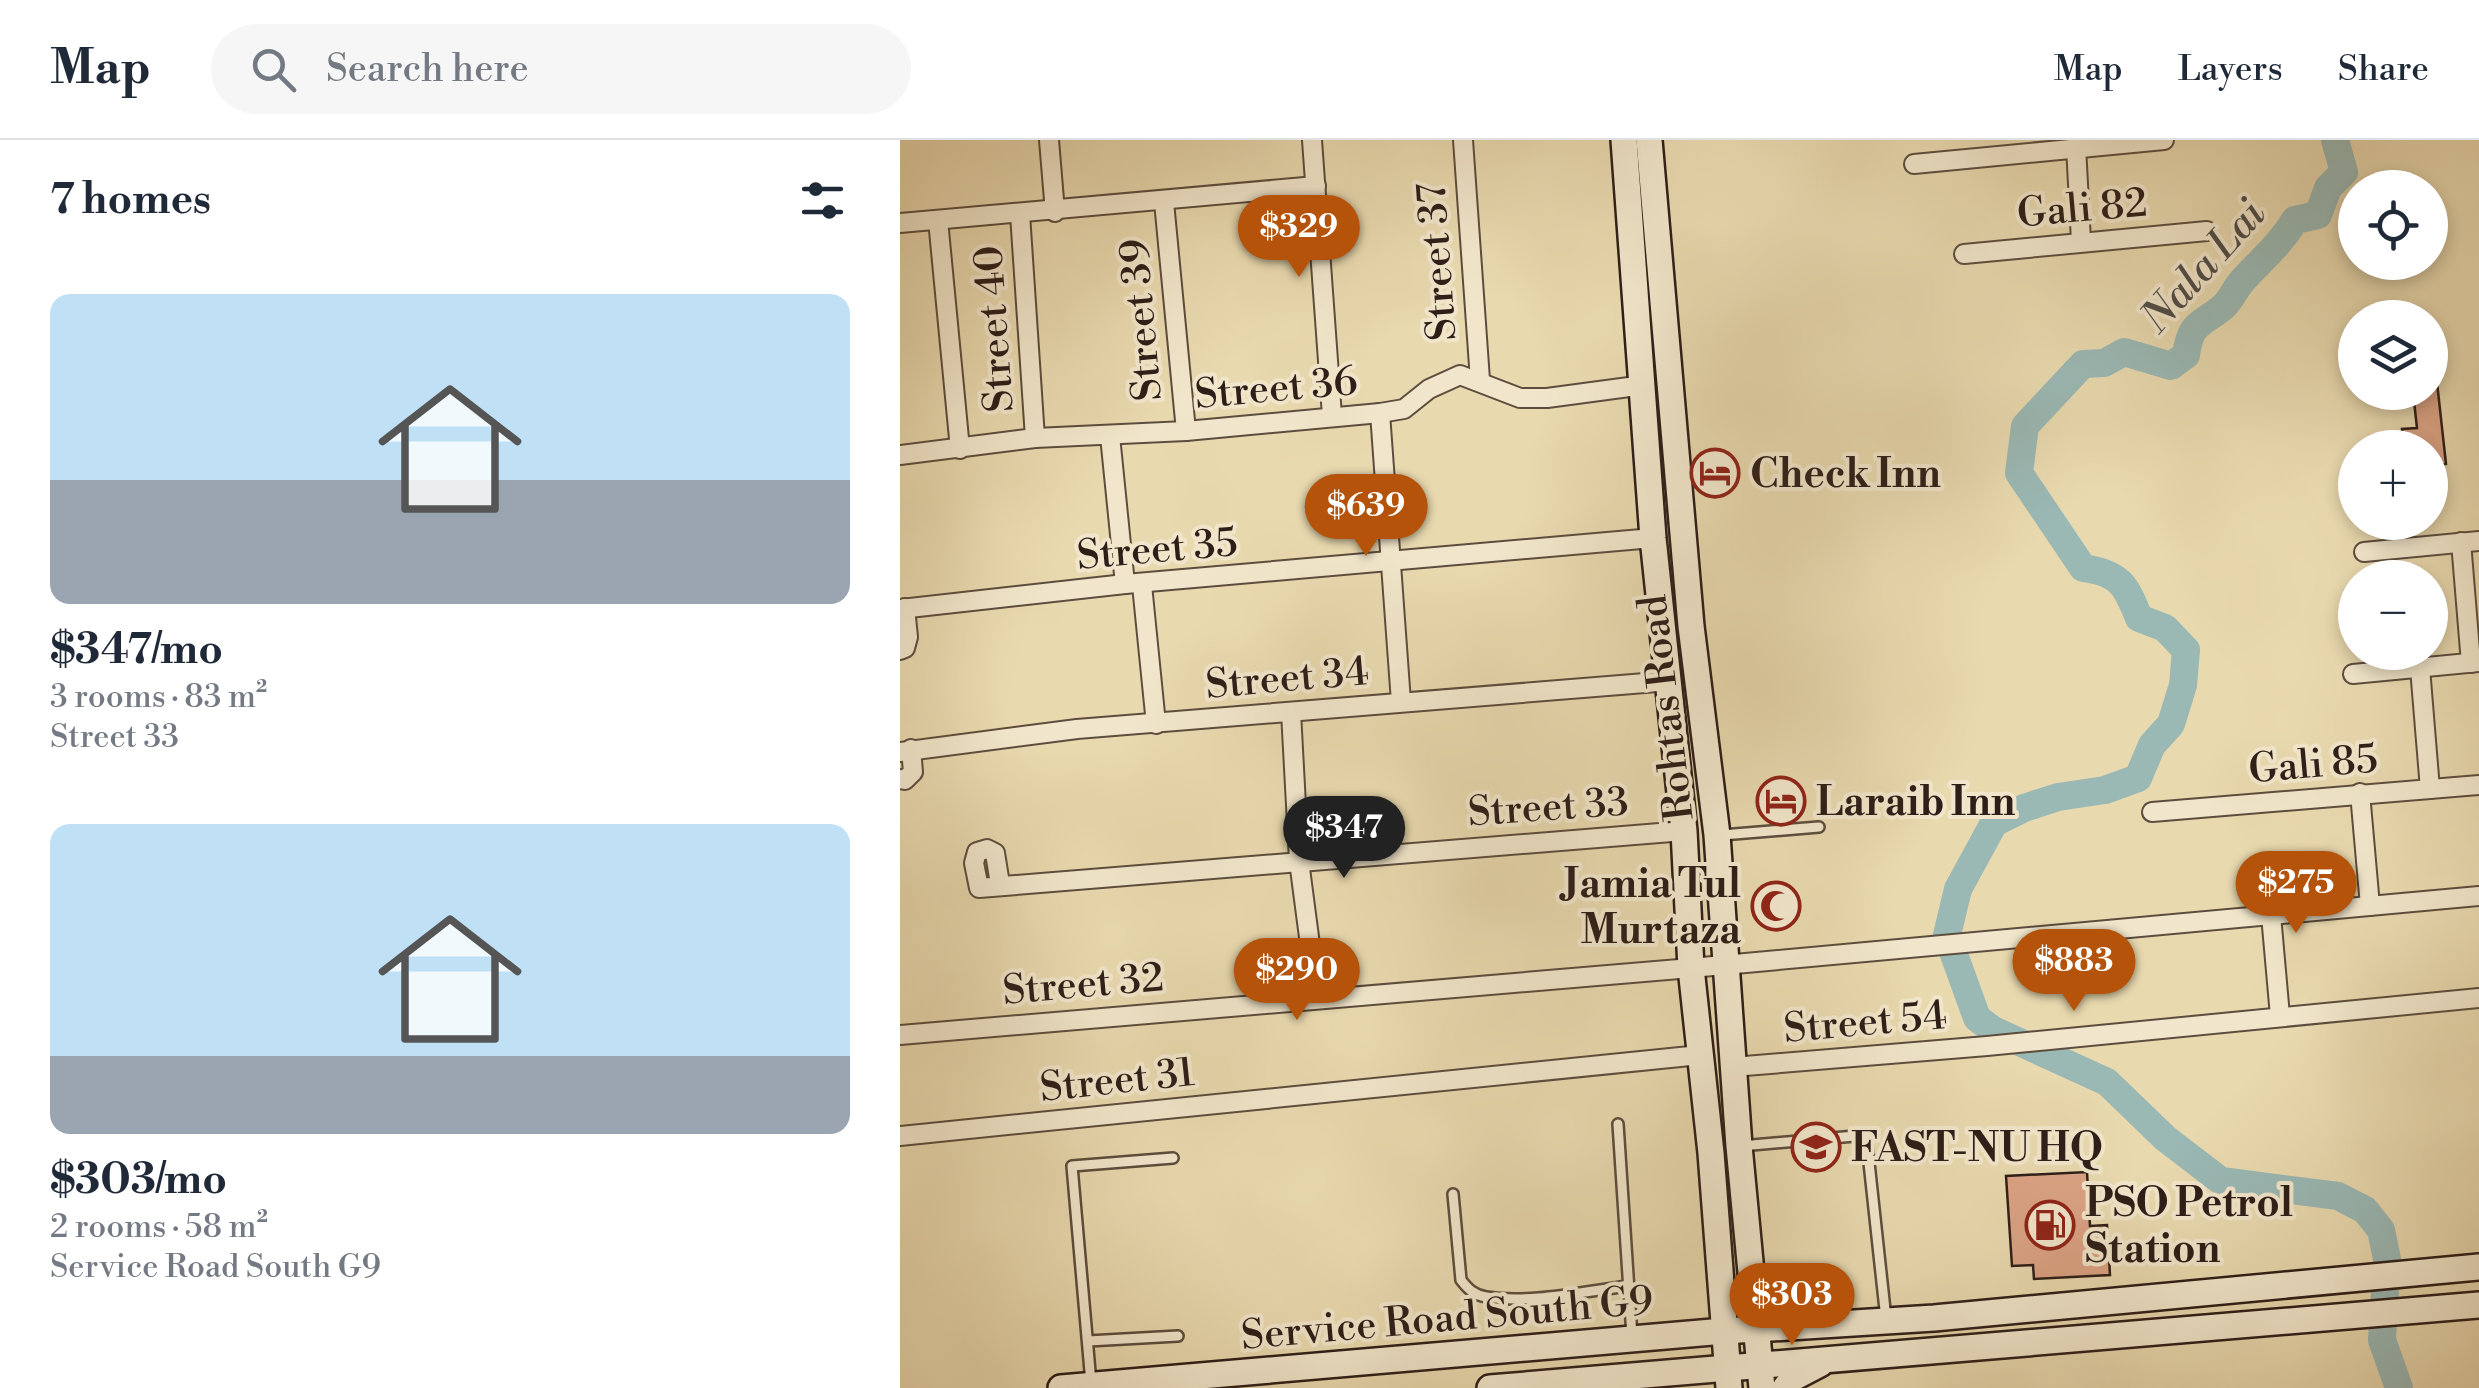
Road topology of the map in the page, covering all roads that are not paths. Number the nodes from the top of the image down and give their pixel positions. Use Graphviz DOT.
graph roads {
  1 [pos="1049,140"];
  2 [pos="1312,140"];
  3 [pos="1463,140"];
  4 [pos="1624,140"];
  5 [pos="1649,140"];
  6 [pos="2164,140"];
  7 [pos="2055,144"];
  8 [pos="2076,146"];
  9 [pos="1914,164"];
  10 [pos="1316,186"];
  11 [pos="1164,202"];
  12 [pos="1055,212"];
  13 [pos="1020,214"];
  14 [pos="938,220"];
  15 [pos="900,223"];
  16 [pos="2207,232"];
  17 [pos="2082,241"];
  18 [pos="1964,254"];
  19 [pos="1480,380"];
  20 [pos="1644,385"];
  21 [pos="1380,413"];
  22 [pos="1332,416"];
  23 [pos="1186,431"];
  24 [pos="1110,436"];
  25 [pos="1035,438"];
  26 [pos="960,449"];
  27 [pos="900,456"];
  28 [pos="1654,538"];
  29 [pos="2470,541"];
  30 [pos="2364,552"];
  31 [pos="1390,563"];
  32 [pos="1134,584"];
  33 [pos="902,609"];
  34 [pos="900,650"];
  35 [pos="2475,663"];
  36 [pos="2448,665"];
  37 [pos="2398,670"];
  38 [pos="2420,670"];
  39 [pos="2353,674"];
  40 [pos="1670,681"];
  41 [pos="1400,702"];
  42 [pos="1291,712"];
  43 [pos="1156,724"];
  44 [pos="906,751"];
  45 [pos="900,779"];
  46 [pos="2479,785"];
  47 [pos="2430,788"];
  48 [pos="2360,793"];
  49 [pos="2152,812"];
  50 [pos="1818,828"];
  51 [pos="1684,831"];
  52 [pos="1717,835"];
  53 [pos="1299,861"];
  54 [pos="1000,884"];
  55 [pos="2479,896"];
  56 [pos="2370,906"];
  57 [pos="2271,915"];
  58 [pos="1727,963"];
  59 [pos="1692,968"];
  60 [pos="1317,998"];
  61 [pos="2479,998"];
  62 [pos="2280,1016"];
  63 [pos="900,1035"];
  64 [pos="1700,1055"];
  65 [pos="1734,1067"];
  66 [pos="1618,1124"];
  67 [pos="900,1136"];
  68 [pos="1740,1150"];
  69 [pos="1711,1153"];
  70 [pos="1174,1158"];
  71 [pos="1453,1194"];
  72 [pos="2479,1267"];
  73 [pos="1629,1286"];
  74 [pos="2198,1293"];
  75 [pos="2479,1305"];
  76 [pos="1886,1322"];
  77 [pos="1724,1330"];
  78 [pos="1757,1330"];
  79 [pos="2194,1330"];
  80 [pos="1178,1336"];
  81 [pos="1632,1338"];
  82 [pos="1088,1340"];
  83 [pos="1834,1360"];
  84 [pos="1761,1378"];
  85 [pos="1728,1379"];
  86 [pos="1091,1386"];
  87 [pos="1061,1388"];
  88 [pos="1490,1388"];
  89 [pos="1784,1388"];
  1 -- 12 [label="street"];
  2 -- 10 [label="street"];
  3 -- 19 [label="street, Street 37"];
  4 -- 20 [label="main road, Rohtas Road"];
  5 -- 52 [label="main road, Rohtas Road"];
  6 -- 8 [label="street"];
  7 -- 8 [label="street"];
  7 -- 9 [label="street"];
  8 -- 17 [label="street"];
  10 -- 11 [label="street"];
  10 -- 22 [label="street"];
  11 -- 12 [label="street"];
  11 -- 23 [label="street, Street 39"];
  12 -- 13 [label="street"];
  13 -- 14 [label="street"];
  13 -- 25 [label="street, Street 40"];
  14 -- 15 [label="street"];
  14 -- 26 [label="street"];
  16 -- 17 [label="street, Gali 82"];
  17 -- 18 [label="street, Gali 82"];
  19 -- 20 [label="street"];
  19 -- 21 [label="street, Street 36"];
  20 -- 28 [label="main road, Rohtas Road"];
  21 -- 22 [label="street, Street 36"];
  21 -- 31 [label="street"];
  22 -- 23 [label="street, Street 36"];
  23 -- 24 [label="street, Street 36"];
  24 -- 25 [label="street, Street 36"];
  24 -- 32 [label="street"];
  25 -- 26 [label="street, Street 36"];
  26 -- 27 [label="street, Street 36"];
  28 -- 31 [label="street, Street 35"];
  28 -- 40 [label="main road, Rohtas Road"];
  29 -- 30 [label="street"];
  29 -- 35 [label="street"];
  31 -- 32 [label="street, Street 35"];
  31 -- 41 [label="street"];
  32 -- 33 [label="street, Street 35"];
  32 -- 43 [label="street"];
  33 -- 34 [label="street, Street 35"];
  35 -- 36 [label="street"];
  37 -- 39 [label="street"];
  38 -- 47 [label="street"];
  40 -- 41 [label="street, Street 34"];
  40 -- 51 [label="main road, Rohtas Road"];
  41 -- 42 [label="street, Street 34"];
  42 -- 43 [label="street, Street 34"];
  42 -- 53 [label="street"];
  43 -- 44 [label="street, Street 34"];
  44 -- 45 [label="street, Street 34"];
  46 -- 47 [label="street, Gali 85"];
  47 -- 48 [label="street, Gali 85"];
  48 -- 49 [label="street, Gali 85"];
  48 -- 56 [label="street"];
  50 -- 52 [label="lane"];
  51 -- 53 [label="street, Street 33"];
  51 -- 59 [label="main road, Rohtas Road"];
  52 -- 58 [label="main road, Rohtas Road"];
  53 -- 54 [label="street, Street 33"];
  53 -- 60 [label="street"];
  55 -- 56 [label="street, Street 32"];
  56 -- 57 [label="street, Street 32"];
  57 -- 58 [label="street, Street 32"];
  57 -- 62 [label="street"];
  58 -- 59 [label="street, Street 32"];
  58 -- 65 [label="main road, Rohtas Road"];
  59 -- 60 [label="street, Street 32"];
  59 -- 64 [label="main road, Rohtas Road"];
  60 -- 63 [label="street, Street 32"];
  61 -- 62 [label="street, Street 54"];
  62 -- 65 [label="street, Street 54"];
  64 -- 67 [label="street, Street 31"];
  64 -- 69 [label="main road, Rohtas Road"];
  65 -- 68 [label="main road, Rohtas Road"];
  66 -- 73 [label="lane"];
  68 -- 69 [label="main road"];
  68 -- 76 [label="lane"];
  68 -- 78 [label="main road, Rohtas Road"];
  69 -- 77 [label="main road, Rohtas Road"];
  70 -- 82 [label="lane"];
  71 -- 73 [label="lane"];
  72 -- 74 [label="main road, Service Road South G9"];
  73 -- 81 [label="lane"];
  74 -- 76 [label="main road, Service Road South G9"];
  74 -- 79 [label="main road"];
  75 -- 79 [label="main road, Service Road South G9"];
  76 -- 78 [label="main road, Service Road South G9"];
  77 -- 78 [label="main road, Service Road South G9"];
  77 -- 81 [label="main road, Service Road South G9"];
  77 -- 85 [label="main road, Rohtas Road"];
  78 -- 84 [label="main road, Rohtas Road"];
  79 -- 83 [label="main road, Service Road South G9"];
  80 -- 82 [label="lane"];
  81 -- 86 [label="main road, Service Road South G9"];
  82 -- 86 [label="lane"];
  83 -- 84 [label="main road, Service Road South G9"];
  83 -- 89 [label="main road"];
  84 -- 85 [label="main road, Service Road South G9"];
  85 -- 88 [label="main road, Service Road South G9"];
  86 -- 87 [label="main road, Service Road South G9"];
}
